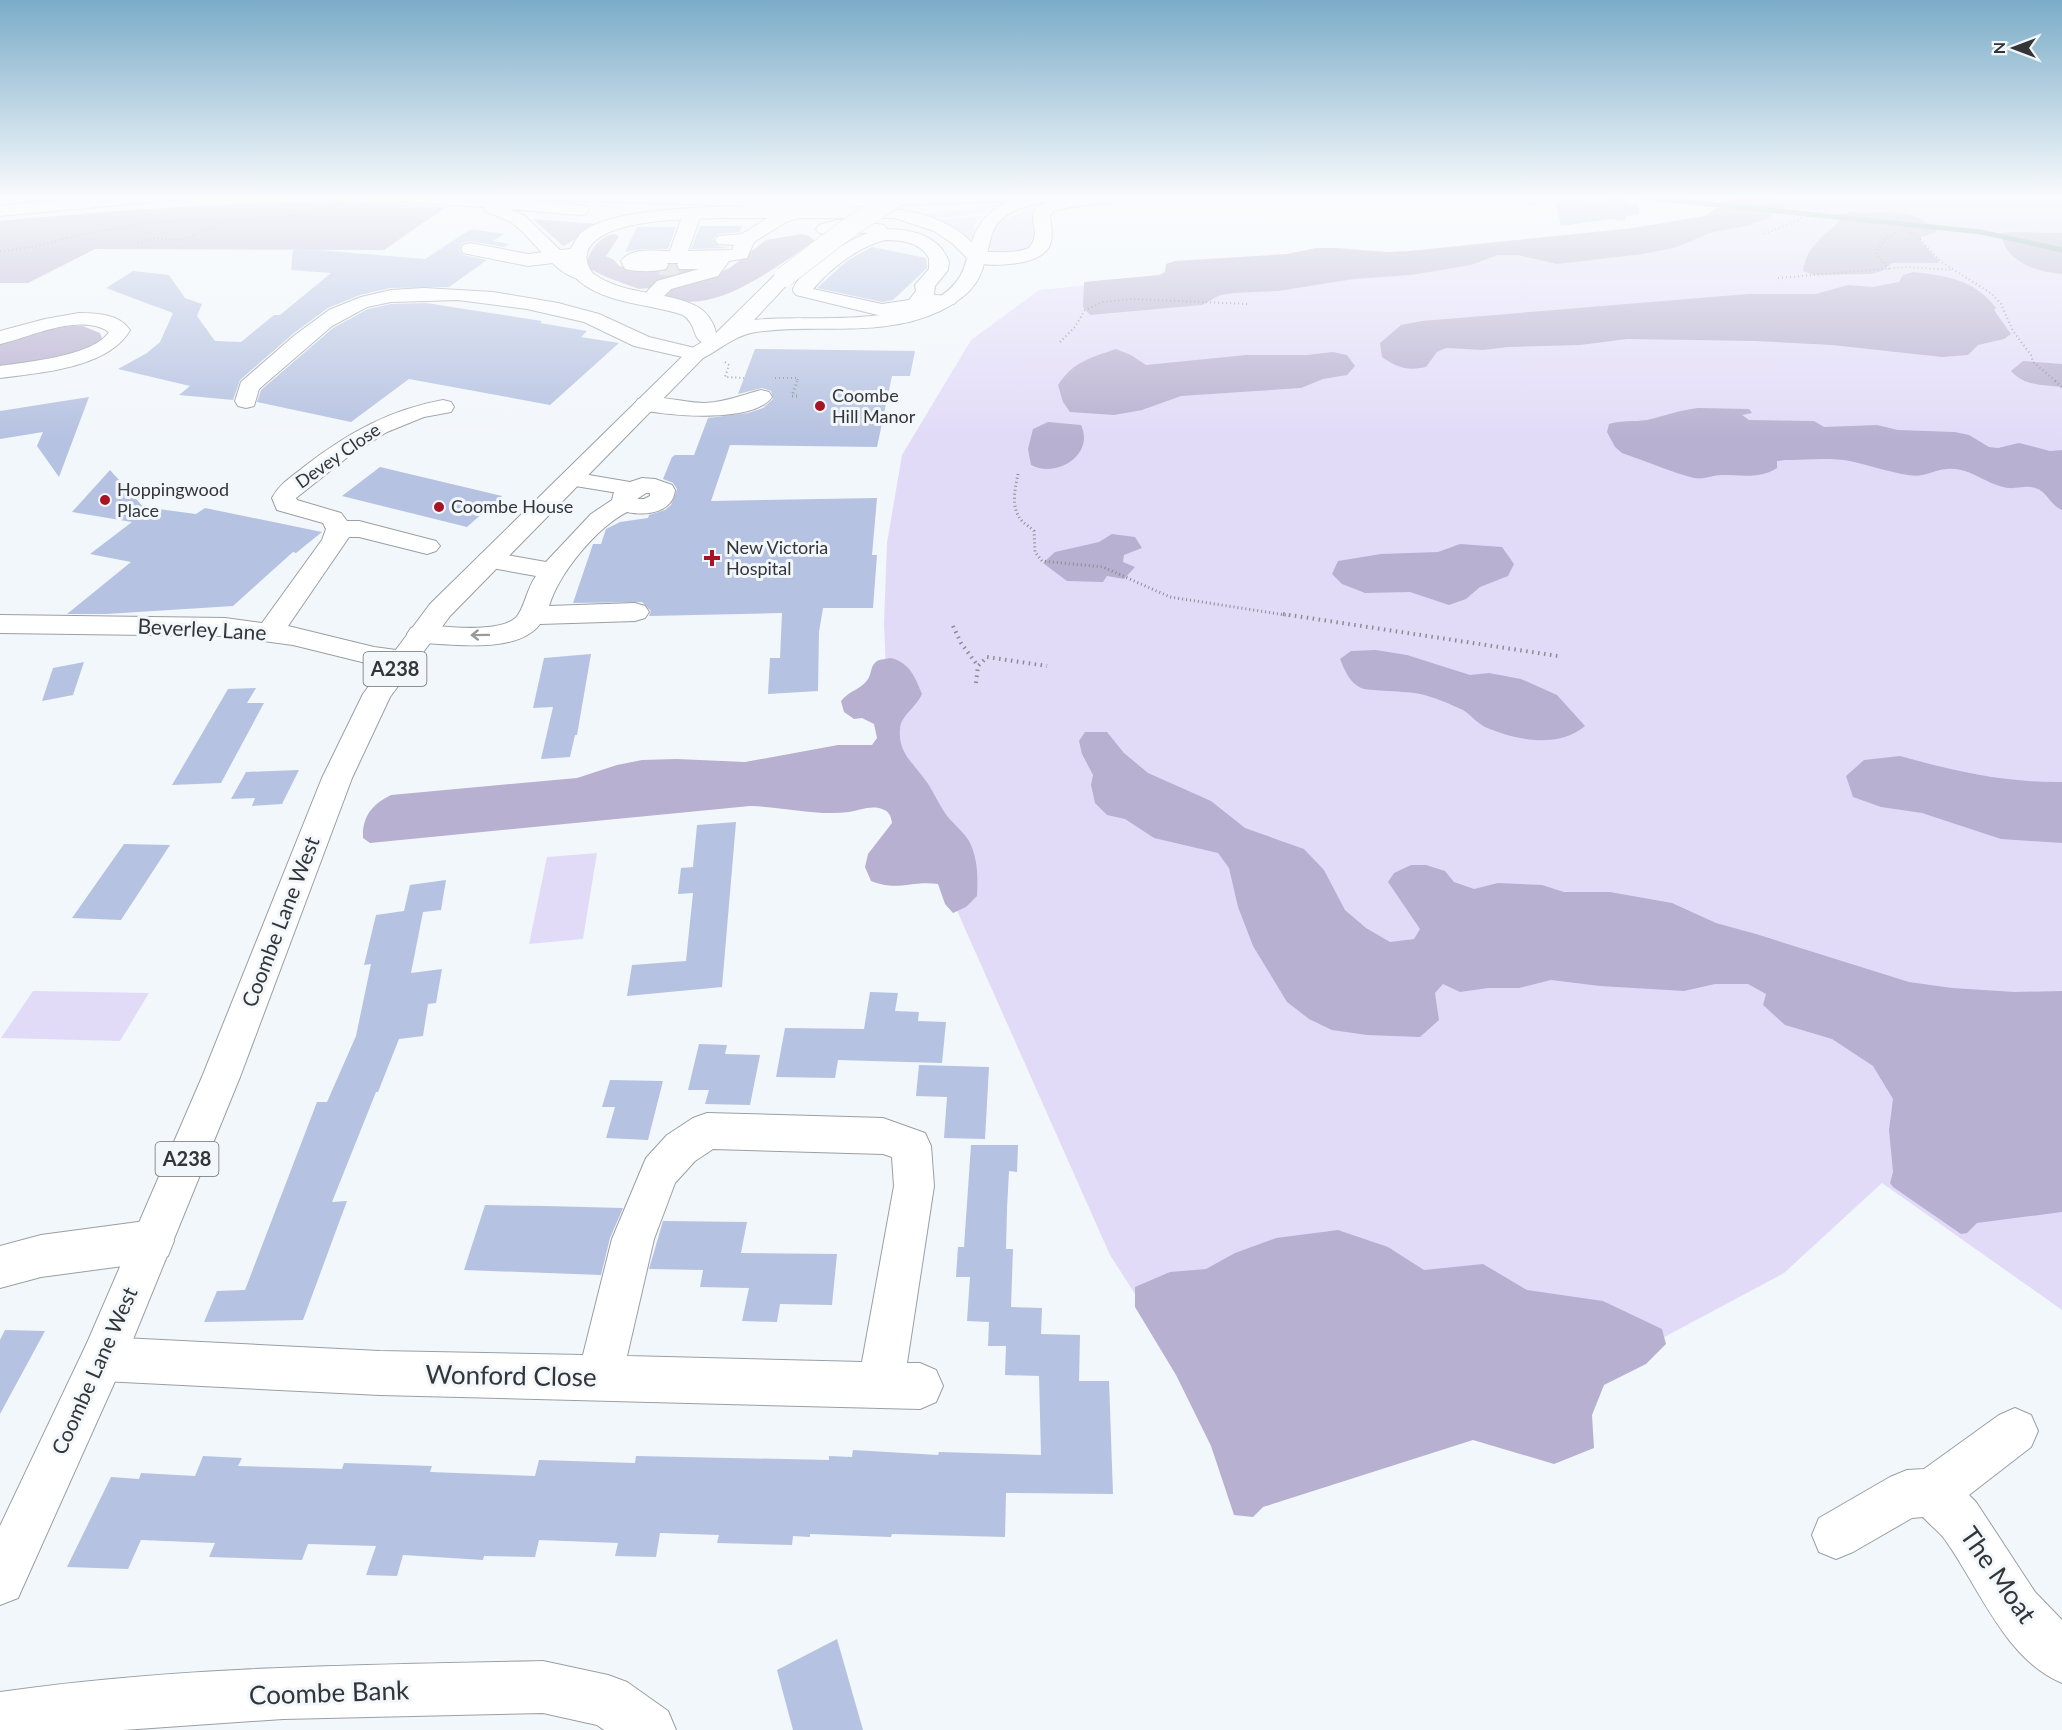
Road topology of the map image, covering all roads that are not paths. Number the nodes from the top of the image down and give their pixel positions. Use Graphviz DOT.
graph roads {
  1 [pos="584,276"];
  2 [pos="698,276"];
  3 [pos="787,276"];
  4 [pos="815,276"];
  5 [pos="933,276"];
  6 [pos="972,276"];
  7 [pos="778,283"];
  8 [pos="650,299"];
  9 [pos="731,302"];
  10 [pos="673,304"];
  11 [pos="911,310"];
  12 [pos="810,325"];
  13 [pos="728,332"];
  14 [pos="0,338"];
  15 [pos="701,345"];
  16 [pos="0,372"];
  17 [pos="761,397"];
  18 [pos="246,400"];
  19 [pos="646,404"];
  20 [pos="443,407"];
  21 [pos="571,479"];
  22 [pos="339,529"];
  23 [pos="427,546"];
  24 [pos="490,560"];
  25 [pos="553,572"];
  26 [pos="636,612"];
  27 [pos="532,616"];
  28 [pos="0,624"];
  29 [pos="270,632"];
  30 [pos="411,647"];
  31 [pos="153,1241"];
  32 [pos="0,1267"];
  33 [pos="103,1359"];
  34 [pos="600,1378"];
  35 [pos="2015,1431"];
  36 [pos="1932,1493"];
  37 [pos="1836,1536"];
  38 [pos="0,1580"];
  39 [pos="2062,1658"];
  40 [pos="0,1719"];
  41 [pos="650,1730"];
  1 -- 8 [label="main road"];
  2 -- 8 [label="main road"];
  3 -- 7 [label="main road, A238, bridge"];
  4 -- 11 [label="main road"];
  5 -- 11 [label="main road"];
  6 -- 11 [label="main road"];
  7 -- 9 [label="main road, Coombe Lane West / A238"];
  7 -- 12 [label="main road"];
  7 -- 13 [label="main road, Coombe Lane West / A238"];
  8 -- 10 [label="main road"];
  9 -- 10 [label="main road"];
  9 -- 15 [label="main road, Coombe Lane West / A238"];
  10 -- 15 [label="main road"];
  11 -- 12 [label="main road"];
  12 -- 13 [label="main road"];
  13 -- 15 [label="main road, Coombe Lane West / A238"];
  14 -- 16 [label="main road"];
  15 -- 18 [label="main road"];
  15 -- 19 [label="main road, Coombe Lane West / A238"];
  17 -- 19 [label="main road"];
  19 -- 21 [label="main road, Coombe Lane West / A238"];
  20 -- 22 [label="main road, Devey Close"];
  21 -- 24 [label="main road, Coombe Lane West / A238"];
  21 -- 25 [label="main road"];
  22 -- 23 [label="main road"];
  22 -- 29 [label="main road"];
  24 -- 25 [label="main road"];
  24 -- 30 [label="main road, Coombe Lane West / A238"];
  25 -- 27 [label="main road"];
  26 -- 27 [label="main road"];
  27 -- 30 [label="main road, Beverley Lane, one-way"];
  28 -- 29 [label="main road, Beverley Lane"];
  29 -- 30 [label="main road, Beverley Lane"];
  30 -- 31 [label="main road, Coombe Lane West / A238"];
  31 -- 32 [label="main road"];
  31 -- 33 [label="main road, Coombe Lane West / A238"];
  33 -- 34 [label="main road, Wonford Close"];
  33 -- 38 [label="main road, Coombe Lane West / A238"];
  34 -- 34 [label="main road, Wonford Close"];
  35 -- 36 [label="main road"];
  36 -- 37 [label="main road"];
  36 -- 39 [label="main road, The Moat"];
  40 -- 41 [label="main road, Coombe Bank"];
}
